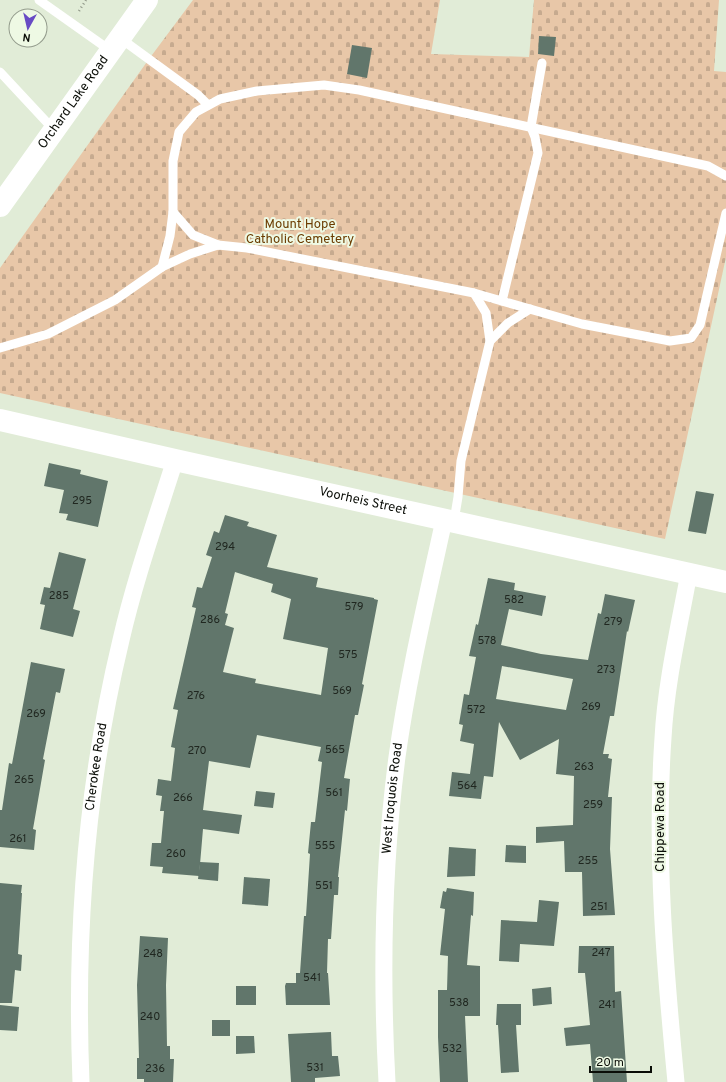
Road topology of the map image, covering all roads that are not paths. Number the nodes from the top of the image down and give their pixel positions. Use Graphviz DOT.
graph roads {
  1 [pos="39,0"];
  2 [pos="147,0"];
  3 [pos="115,44"];
  4 [pos="542,63"];
  5 [pos="0,72"];
  6 [pos="208,106"];
  7 [pos="531,127"];
  8 [pos="54,130"];
  9 [pos="726,176"];
  10 [pos="0,206"];
  11 [pos="173,212"];
  12 [pos="726,213"];
  13 [pos="218,245"];
  14 [pos="162,267"];
  15 [pos="474,292"];
  16 [pos="502,300"];
  17 [pos="530,309"];
  18 [pos="490,341"];
  19 [pos="0,348"];
  20 [pos="0,420"];
  21 [pos="175,460"];
  22 [pos="449,521"];
  23 [pos="689,573"];
  24 [pos="726,582"];
  25 [pos="81,1082"];
  26 [pos="387,1082"];
  27 [pos="676,1082"];
  1 -- 3 [label="lane"];
  2 -- 3 [label="street, Orchard Lake Road"];
  3 -- 6 [label="lane"];
  3 -- 8 [label="street, Orchard Lake Road"];
  4 -- 7 [label="lane"];
  5 -- 8 [label="lane"];
  6 -- 7 [label="lane"];
  6 -- 11 [label="lane"];
  7 -- 9 [label="lane"];
  7 -- 16 [label="lane"];
  8 -- 10 [label="street, Orchard Lake Road"];
  11 -- 13 [label="lane"];
  11 -- 14 [label="lane"];
  12 -- 17 [label="lane"];
  13 -- 14 [label="lane"];
  13 -- 15 [label="lane"];
  14 -- 19 [label="lane"];
  15 -- 16 [label="lane"];
  15 -- 18 [label="lane"];
  16 -- 17 [label="lane"];
  17 -- 18 [label="lane"];
  18 -- 22 [label="lane"];
  20 -- 21 [label="street, Voorheis Street"];
  21 -- 22 [label="street, Voorheis Street"];
  21 -- 25 [label="street, Cherokee Road"];
  22 -- 23 [label="street, Voorheis Street"];
  22 -- 26 [label="street, West Iroquois Road"];
  23 -- 24 [label="street, Voorheis Street"];
  23 -- 27 [label="street, Chippewa Road"];
}
